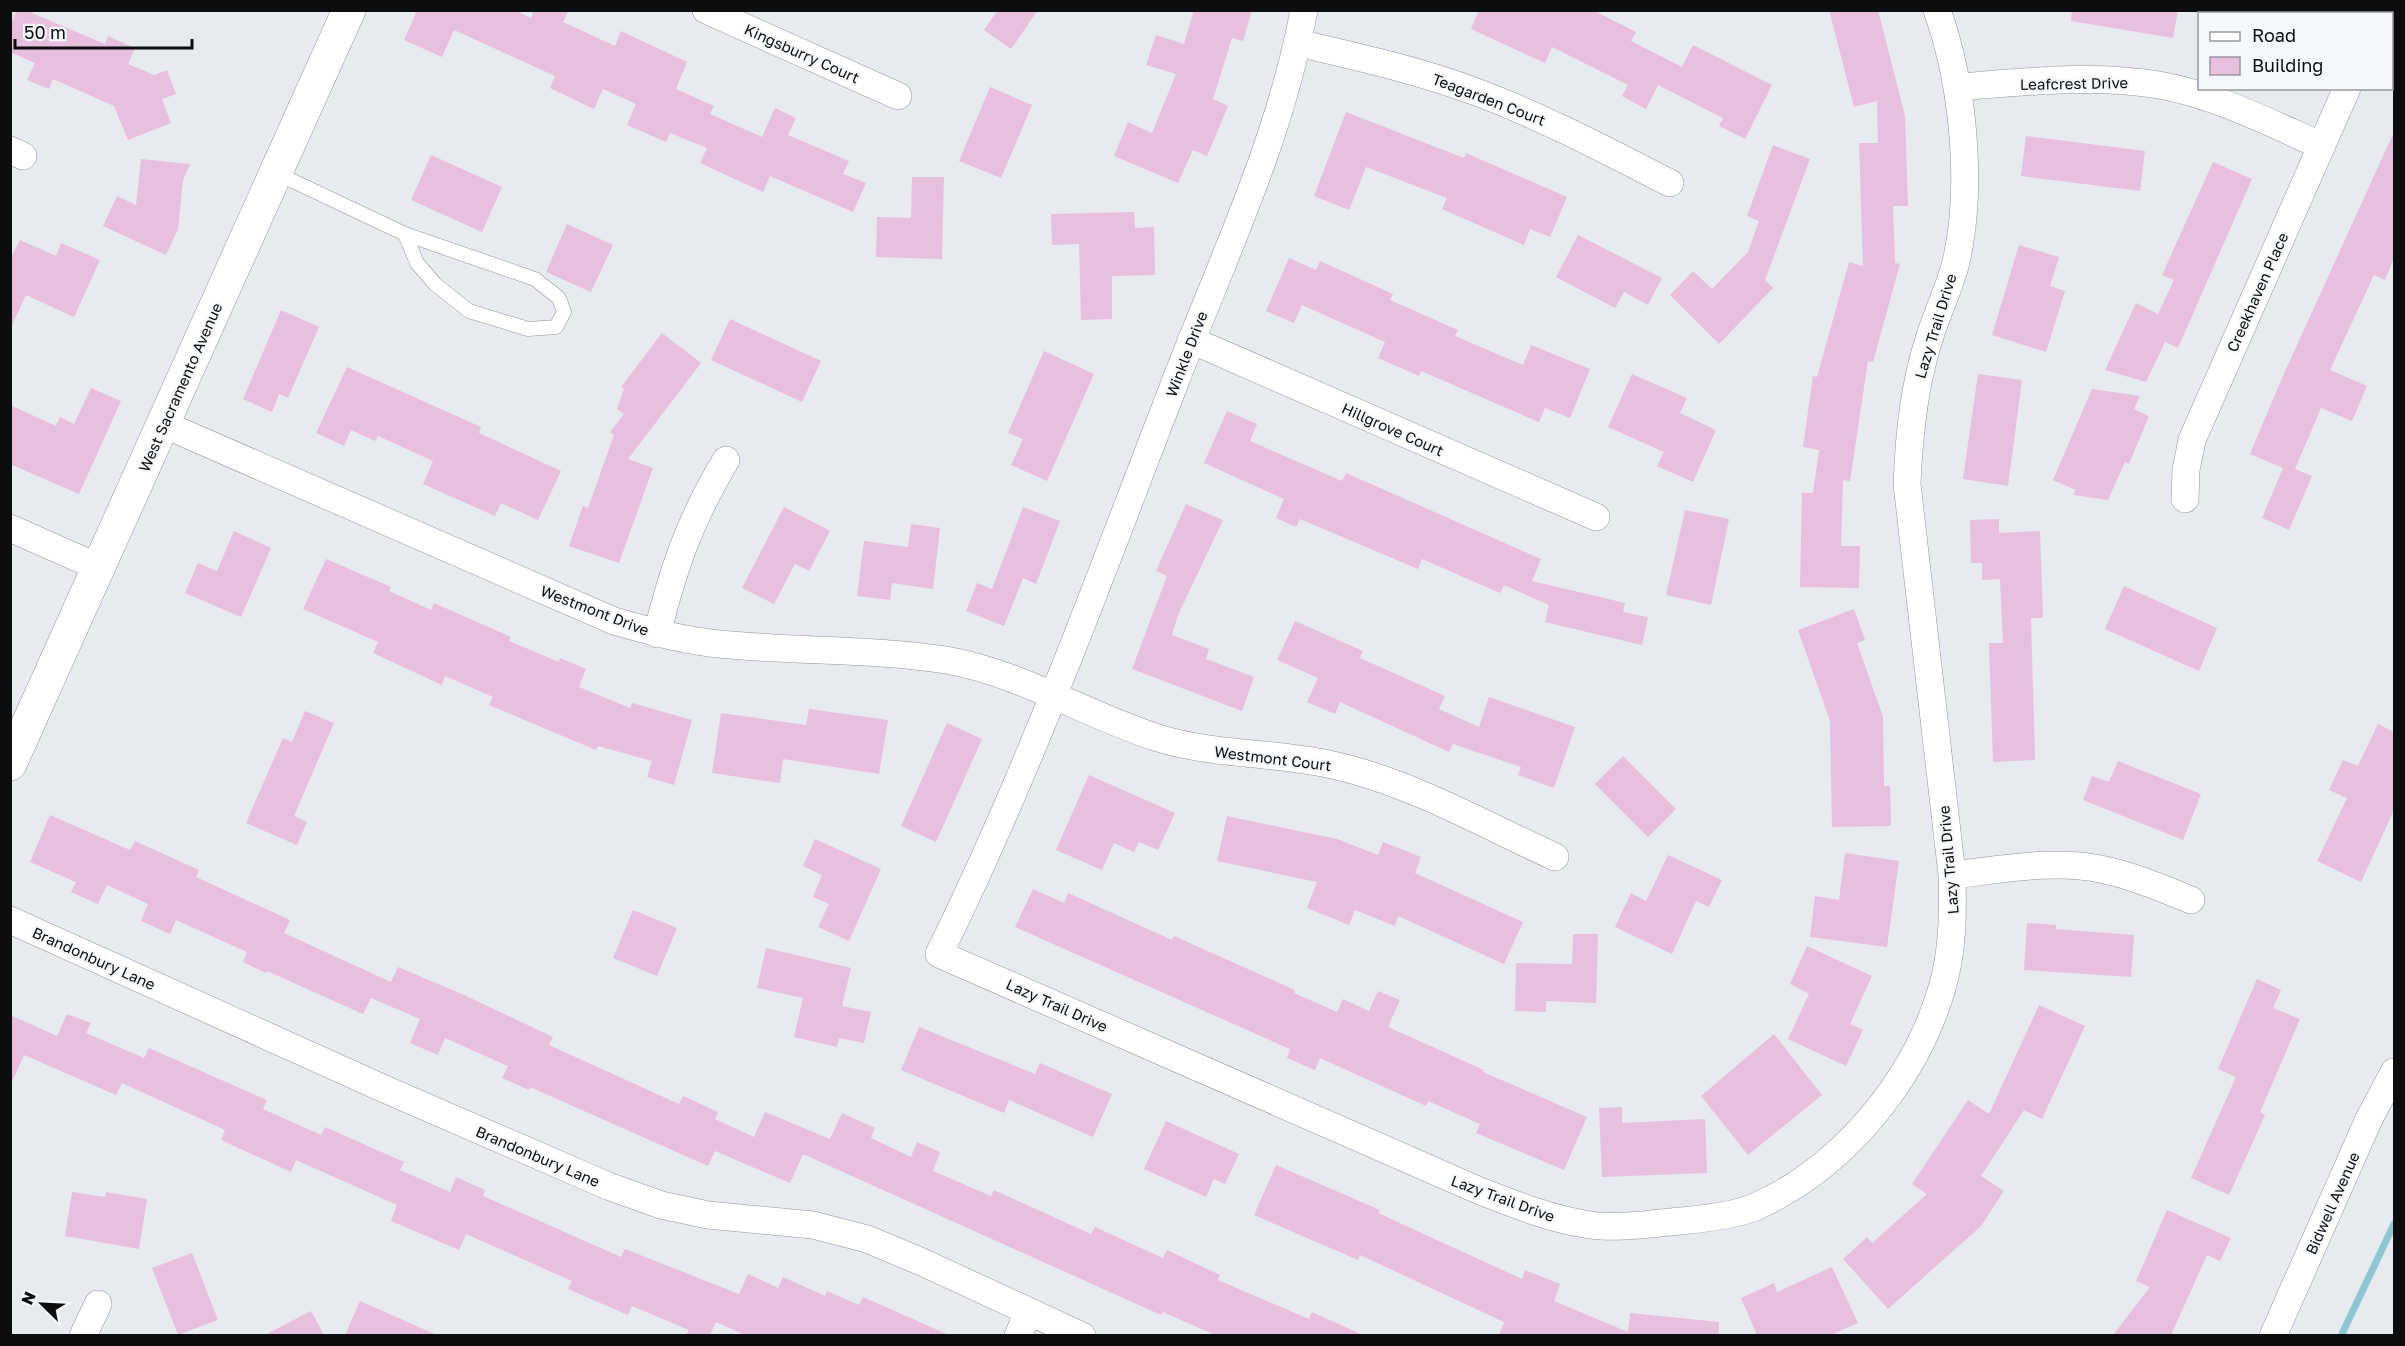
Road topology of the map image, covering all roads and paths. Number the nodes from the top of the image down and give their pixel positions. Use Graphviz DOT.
graph roads {
  1 [pos="349,10"];
  2 [pos="706,10"];
  3 [pos="1304,10"];
  4 [pos="1937,10"];
  5 [pos="1298,43"];
  6 [pos="1958,87"];
  7 [pos="2346,90"];
  8 [pos="898,96"];
  9 [pos="2322,146"];
  10 [pos="276,173"];
  11 [pos="1670,183"];
  12 [pos="405,234"];
  13 [pos="1191,340"];
  14 [pos="163,424"];
  15 [pos="726,460"];
  16 [pos="2185,500"];
  17 [pos="1596,517"];
  18 [pos="10,528"];
  19 [pos="100,568"];
  20 [pos="657,634"];
  21 [pos="1054,694"];
  22 [pos="10,764"];
  23 [pos="1555,857"];
  24 [pos="1952,875"];
  25 [pos="2191,900"];
  26 [pos="10,920"];
  27 [pos="2394,1072"];
  28 [pos="98,1304"];
  29 [pos="1023,1324"];
  30 [pos="83,1335"];
  31 [pos="1082,1335"];
  32 [pos="2273,1335"];
  1 -- 10 [label="street, West Sacramento Avenue"];
  2 -- 8 [label="street, Kingsburry Court"];
  3 -- 5 [label="street, Winkle Drive"];
  4 -- 6 [label="street, Lazy Trail Drive"];
  5 -- 11 [label="street, Teagarden Court"];
  5 -- 13 [label="street, Winkle Drive"];
  6 -- 9 [label="street, Leafcrest Drive"];
  6 -- 24 [label="street, Lazy Trail Drive"];
  7 -- 9 [label="street, Creekhaven Place"];
  9 -- 16 [label="street, Creekhaven Place"];
  10 -- 12 [label="lane"];
  10 -- 14 [label="street, West Sacramento Avenue"];
  12 -- 12 [label="lane"];
  13 -- 17 [label="street, Hillgrove Court"];
  13 -- 21 [label="street, Winkle Drive"];
  14 -- 19 [label="street, West Sacramento Avenue"];
  14 -- 20 [label="street, Westmont Drive"];
  15 -- 20 [label="street"];
  18 -- 19 [label="street"];
  19 -- 22 [label="street, West Sacramento Avenue"];
  20 -- 21 [label="street, Westmont Drive"];
  21 -- 23 [label="street, Westmont Court"];
  21 -- 24 [label="street, Lazy Trail Drive"];
  24 -- 25 [label="street"];
  26 -- 29 [label="street, Brandonbury Lane"];
  27 -- 32 [label="street, Bidwell Avenue"];
  28 -- 30 [label="street"];
  29 -- 31 [label="street, Brandonbury Lane"];
}
